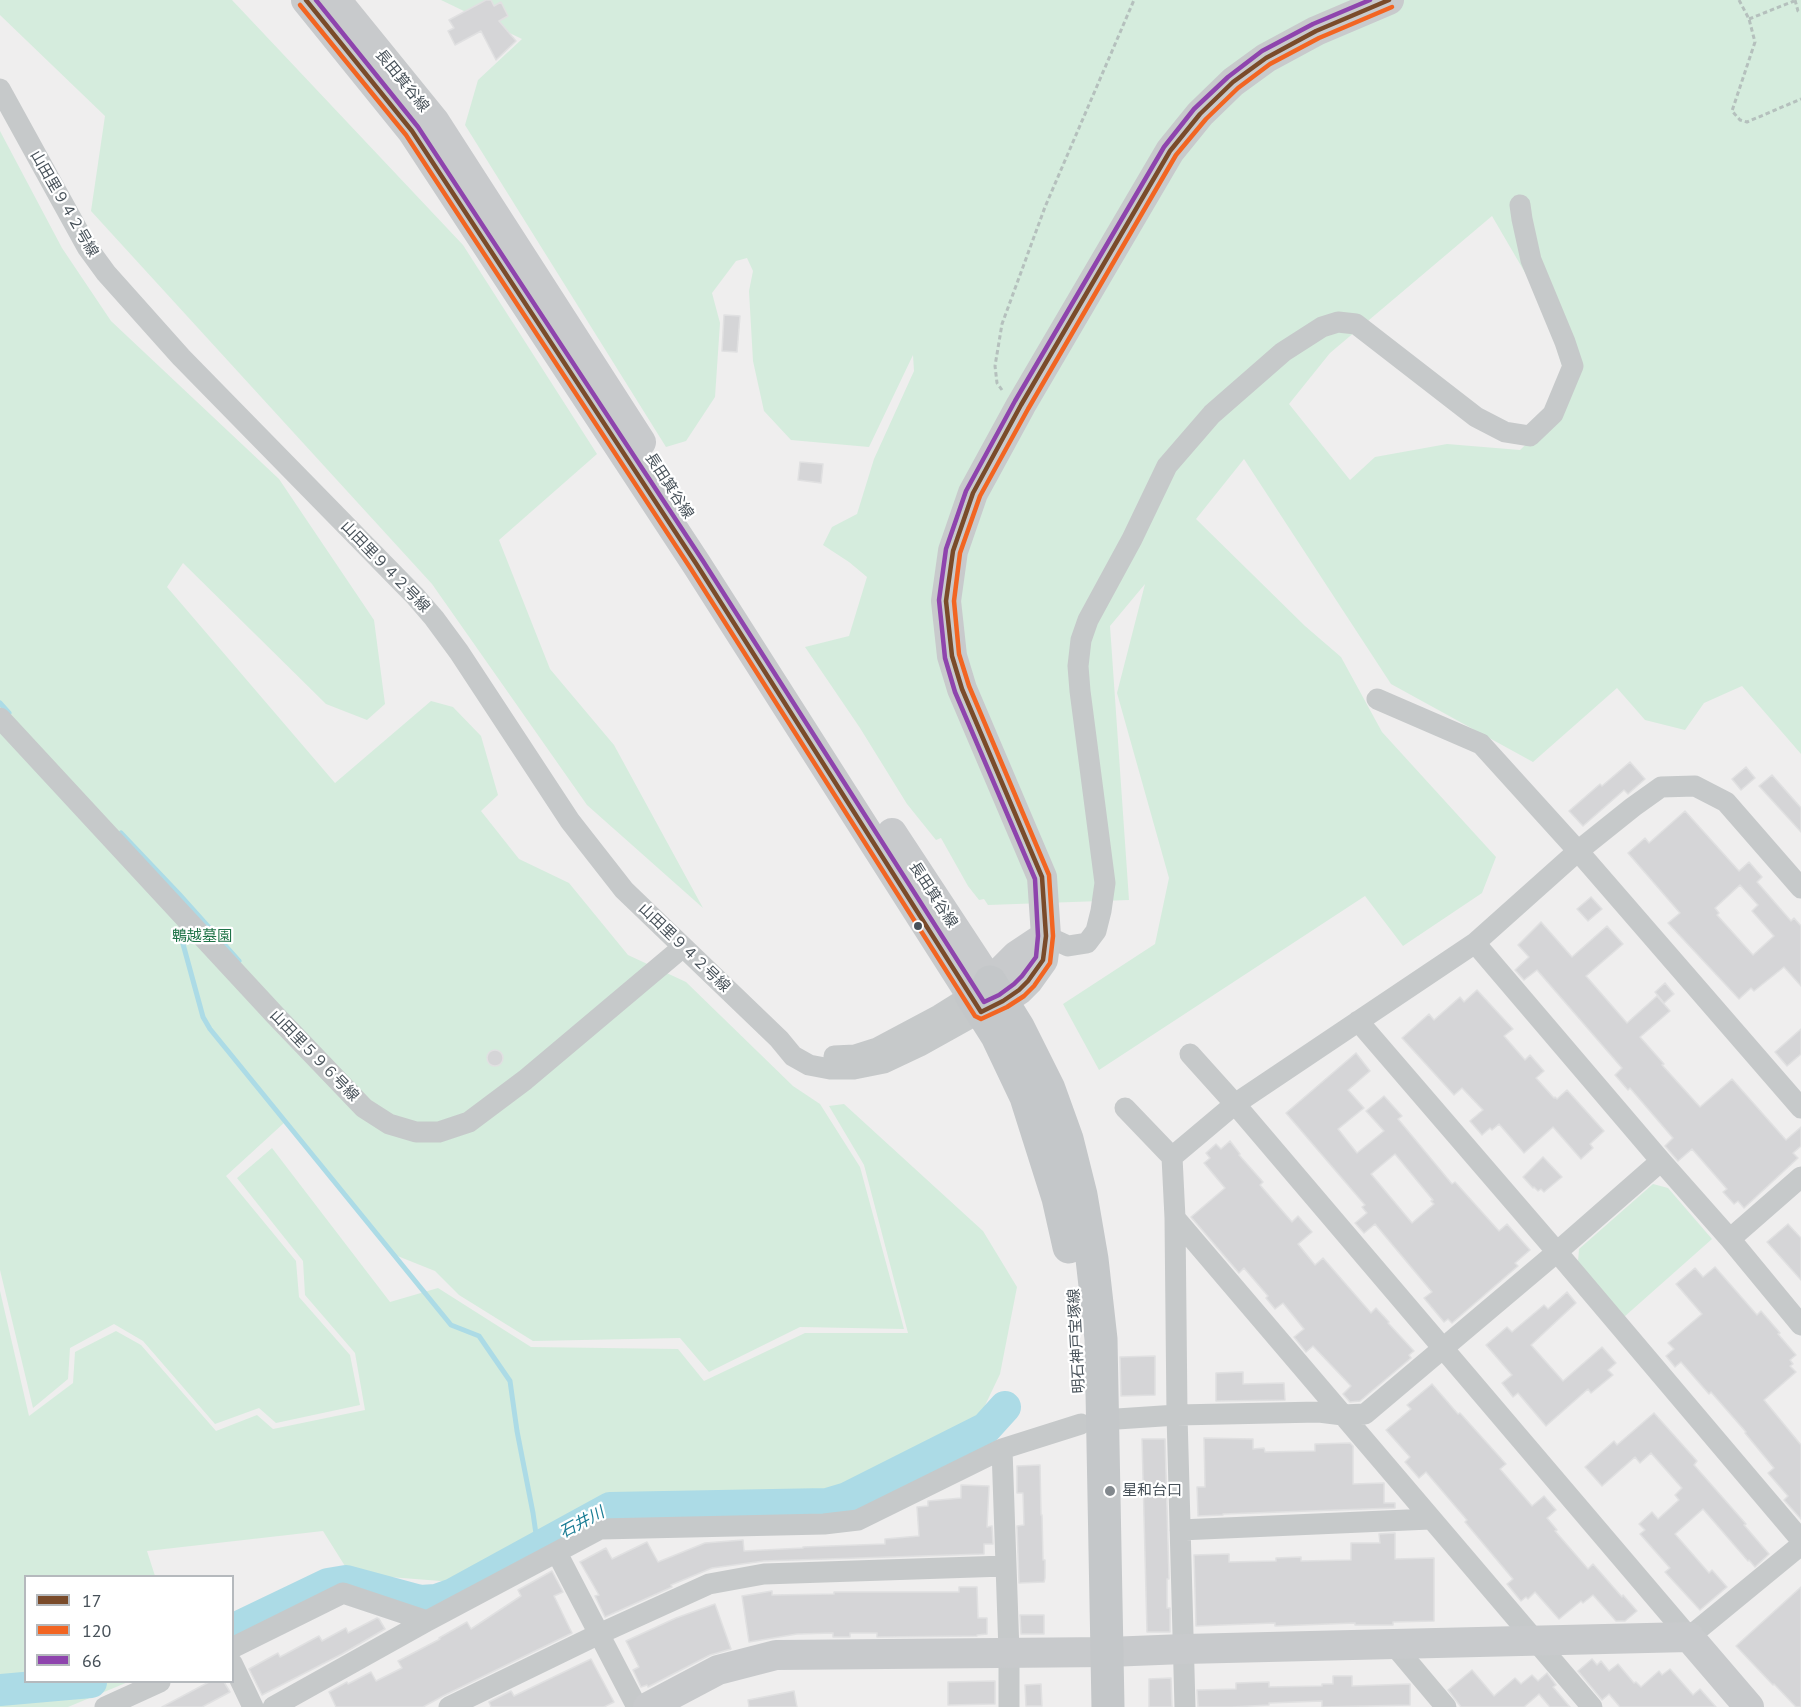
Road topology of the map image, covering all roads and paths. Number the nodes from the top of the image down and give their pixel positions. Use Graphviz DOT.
graph roads {
  1 [pos="306,0"];
  2 [pos="336,0"];
  3 [pos="1134,0"];
  4 [pos="1389,0"];
  5 [pos="1739,0"];
  6 [pos="1795,0"];
  7 [pos="1801,13"];
  8 [pos="1749,19"];
  9 [pos="0,89"];
  10 [pos="1801,99"];
  11 [pos="1520,205"];
  12 [pos="1003,391"];
  13 [pos="1377,699"];
  14 [pos="0,718"];
  15 [pos="1578,851"];
  16 [pos="1801,888"];
  17 [pos="1046,936"];
  18 [pos="1475,943"];
  19 [pos="683,947"];
  20 [pos="986,997"];
  21 [pos="1358,1021"];
  22 [pos="1190,1054"];
  23 [pos="1235,1104"];
  24 [pos="1125,1108"];
  25 [pos="1801,1108"];
  26 [pos="1172,1157"];
  27 [pos="1661,1161"];
  28 [pos="1801,1177"];
  29 [pos="1175,1218"];
  30 [pos="1730,1239"];
  31 [pos="1557,1252"];
  32 [pos="1801,1325"];
  33 [pos="1442,1349"];
  34 [pos="1177,1415"];
  35 [pos="1342,1415"];
  36 [pos="1091,1422"];
  37 [pos="1002,1449"];
  38 [pos="1430,1519"];
  39 [pos="1180,1530"];
  40 [pos="1801,1540"];
  41 [pos="1801,1545"];
  42 [pos="557,1552"];
  43 [pos="1005,1566"];
  44 [pos="427,1621"];
  45 [pos="599,1634"];
  46 [pos="1689,1637"];
  47 [pos="1534,1641"];
  48 [pos="1393,1644"];
  49 [pos="234,1647"];
  50 [pos="1184,1649"];
  51 [pos="1009,1652"];
  52 [pos="1097,1652"];
  53 [pos="234,1667"];
  54 [pos="158,1683"];
  55 [pos="105,1707"];
  56 [pos="253,1707"];
  57 [pos="273,1707"];
  58 [pos="449,1707"];
  59 [pos="636,1707"];
  60 [pos="648,1707"];
  61 [pos="1009,1707"];
  62 [pos="1087,1707"];
  63 [pos="1108,1707"];
  64 [pos="1185,1707"];
  65 [pos="1446,1707"];
  66 [pos="1592,1707"];
  67 [pos="1749,1707"];
  1 -- 20 [label="street, 長田箕谷線"];
  2 -- 20 [label="street, 長田箕谷線"];
  3 -- 12 [label="path"];
  4 -- 17 [label="street"];
  5 -- 8 [label="path"];
  6 -- 7 [label="path"];
  6 -- 8 [label="path"];
  8 -- 10 [label="path"];
  9 -- 19 [label="street, 山田里９４２号線"];
  11 -- 17 [label="street"];
  13 -- 15 [label="street"];
  14 -- 19 [label="street, 山田里５９６号線"];
  15 -- 16 [label="street"];
  15 -- 18 [label="street"];
  15 -- 25 [label="street"];
  17 -- 20 [label="street"];
  18 -- 21 [label="street"];
  18 -- 27 [label="street"];
  19 -- 20 [label="street, 山田里９４２号線"];
  20 -- 36 [label="main road, 明石神戸宝塚線"];
  21 -- 23 [label="street"];
  21 -- 31 [label="street"];
  22 -- 23 [label="street"];
  23 -- 26 [label="street"];
  23 -- 33 [label="street"];
  24 -- 26 [label="street"];
  26 -- 29 [label="street"];
  27 -- 30 [label="street"];
  27 -- 31 [label="street"];
  28 -- 30 [label="street"];
  29 -- 34 [label="street"];
  29 -- 35 [label="street"];
  30 -- 32 [label="street"];
  31 -- 33 [label="street"];
  31 -- 40 [label="street"];
  33 -- 35 [label="street"];
  33 -- 46 [label="street"];
  34 -- 35 [label="street"];
  34 -- 36 [label="street"];
  34 -- 39 [label="street"];
  35 -- 38 [label="street"];
  36 -- 37 [label="street"];
  36 -- 52 [label="main road, 明石神戸宝塚線"];
  37 -- 42 [label="street"];
  37 -- 43 [label="street"];
  38 -- 39 [label="street"];
  38 -- 47 [label="street"];
  39 -- 50 [label="street"];
  41 -- 46 [label="street"];
  42 -- 44 [label="street"];
  42 -- 45 [label="street"];
  43 -- 45 [label="street"];
  43 -- 51 [label="street"];
  44 -- 49 [label="street"];
  44 -- 57 [label="street"];
  45 -- 58 [label="street"];
  45 -- 59 [label="street"];
  46 -- 47 [label="street"];
  46 -- 67 [label="street"];
  47 -- 48 [label="street"];
  47 -- 66 [label="street"];
  48 -- 50 [label="street"];
  48 -- 65 [label="street"];
  50 -- 52 [label="street"];
  50 -- 64 [label="street"];
  51 -- 52 [label="street"];
  51 -- 60 [label="street"];
  51 -- 61 [label="street"];
  52 -- 62 [label="main road, 明石神戸宝塚線"];
  52 -- 63 [label="main road, 明石神戸宝塚線"];
  53 -- 56 [label="street"];
  54 -- 55 [label="street"];
}
